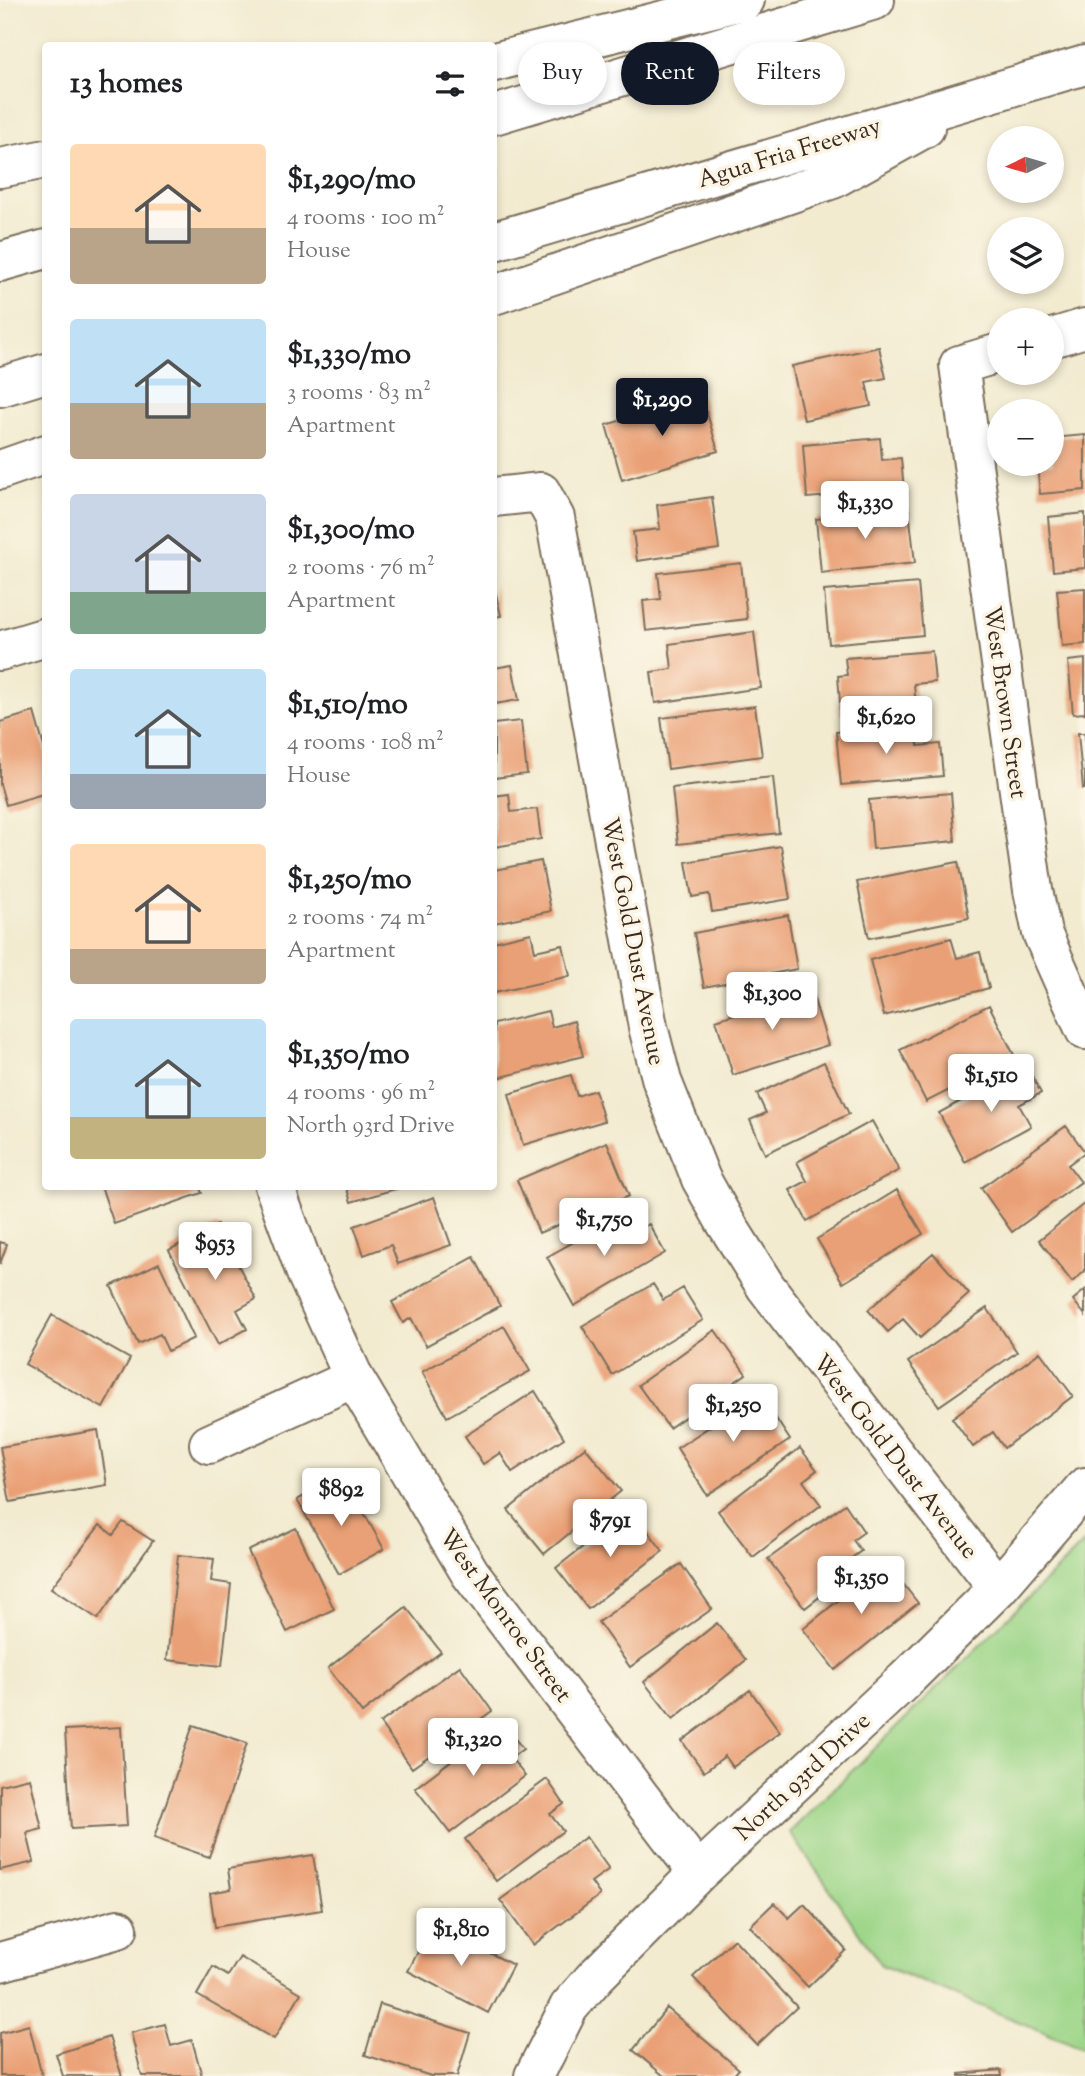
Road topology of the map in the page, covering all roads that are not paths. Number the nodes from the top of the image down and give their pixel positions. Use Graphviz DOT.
graph roads {
  1 [pos="745,0"];
  2 [pos="875,0"];
  3 [pos="497,61"];
  4 [pos="1085,65"];
  5 [pos="988,92"];
  6 [pos="497,114"];
  7 [pos="42,160"];
  8 [pos="0,168"];
  9 [pos="497,240"];
  10 [pos="42,250"];
  11 [pos="0,262"];
  12 [pos="497,294"];
  13 [pos="1085,328"];
  14 [pos="1064,334"];
  15 [pos="987,357"];
  16 [pos="42,374"];
  17 [pos="0,387"];
  18 [pos="42,455"];
  19 [pos="0,470"];
  20 [pos="497,497"];
  21 [pos="42,638"];
  22 [pos="0,651"];
  23 [pos="1085,1030"];
  24 [pos="275,1190"];
  25 [pos="354,1378"];
  26 [pos="209,1444"];
  27 [pos="1085,1487"];
  28 [pos="998,1588"];
  29 [pos="698,1873"];
  30 [pos="118,1929"];
  31 [pos="0,1962"];
  32 [pos="534,2076"];
  1 -- 3 [label="main road"];
  2 -- 6 [label="main road"];
  4 -- 5 [label="main road, Agua Fria Freeway"];
  5 -- 9 [label="main road, Agua Fria Freeway"];
  5 -- 12 [label="main road"];
  7 -- 8 [label="main road"];
  10 -- 11 [label="main road"];
  13 -- 14 [label="main road"];
  15 -- 23 [label="main road, West Brown Street"];
  16 -- 17 [label="main road"];
  18 -- 19 [label="main road"];
  20 -- 28 [label="main road, West Gold Dust Avenue"];
  21 -- 22 [label="main road"];
  24 -- 25 [label="main road, West Monroe Street"];
  25 -- 26 [label="main road"];
  25 -- 29 [label="main road, West Monroe Street"];
  27 -- 28 [label="main road, North 93rd Drive"];
  28 -- 29 [label="main road, North 93rd Drive"];
  29 -- 32 [label="main road, North 93rd Drive"];
  30 -- 31 [label="main road"];
}
